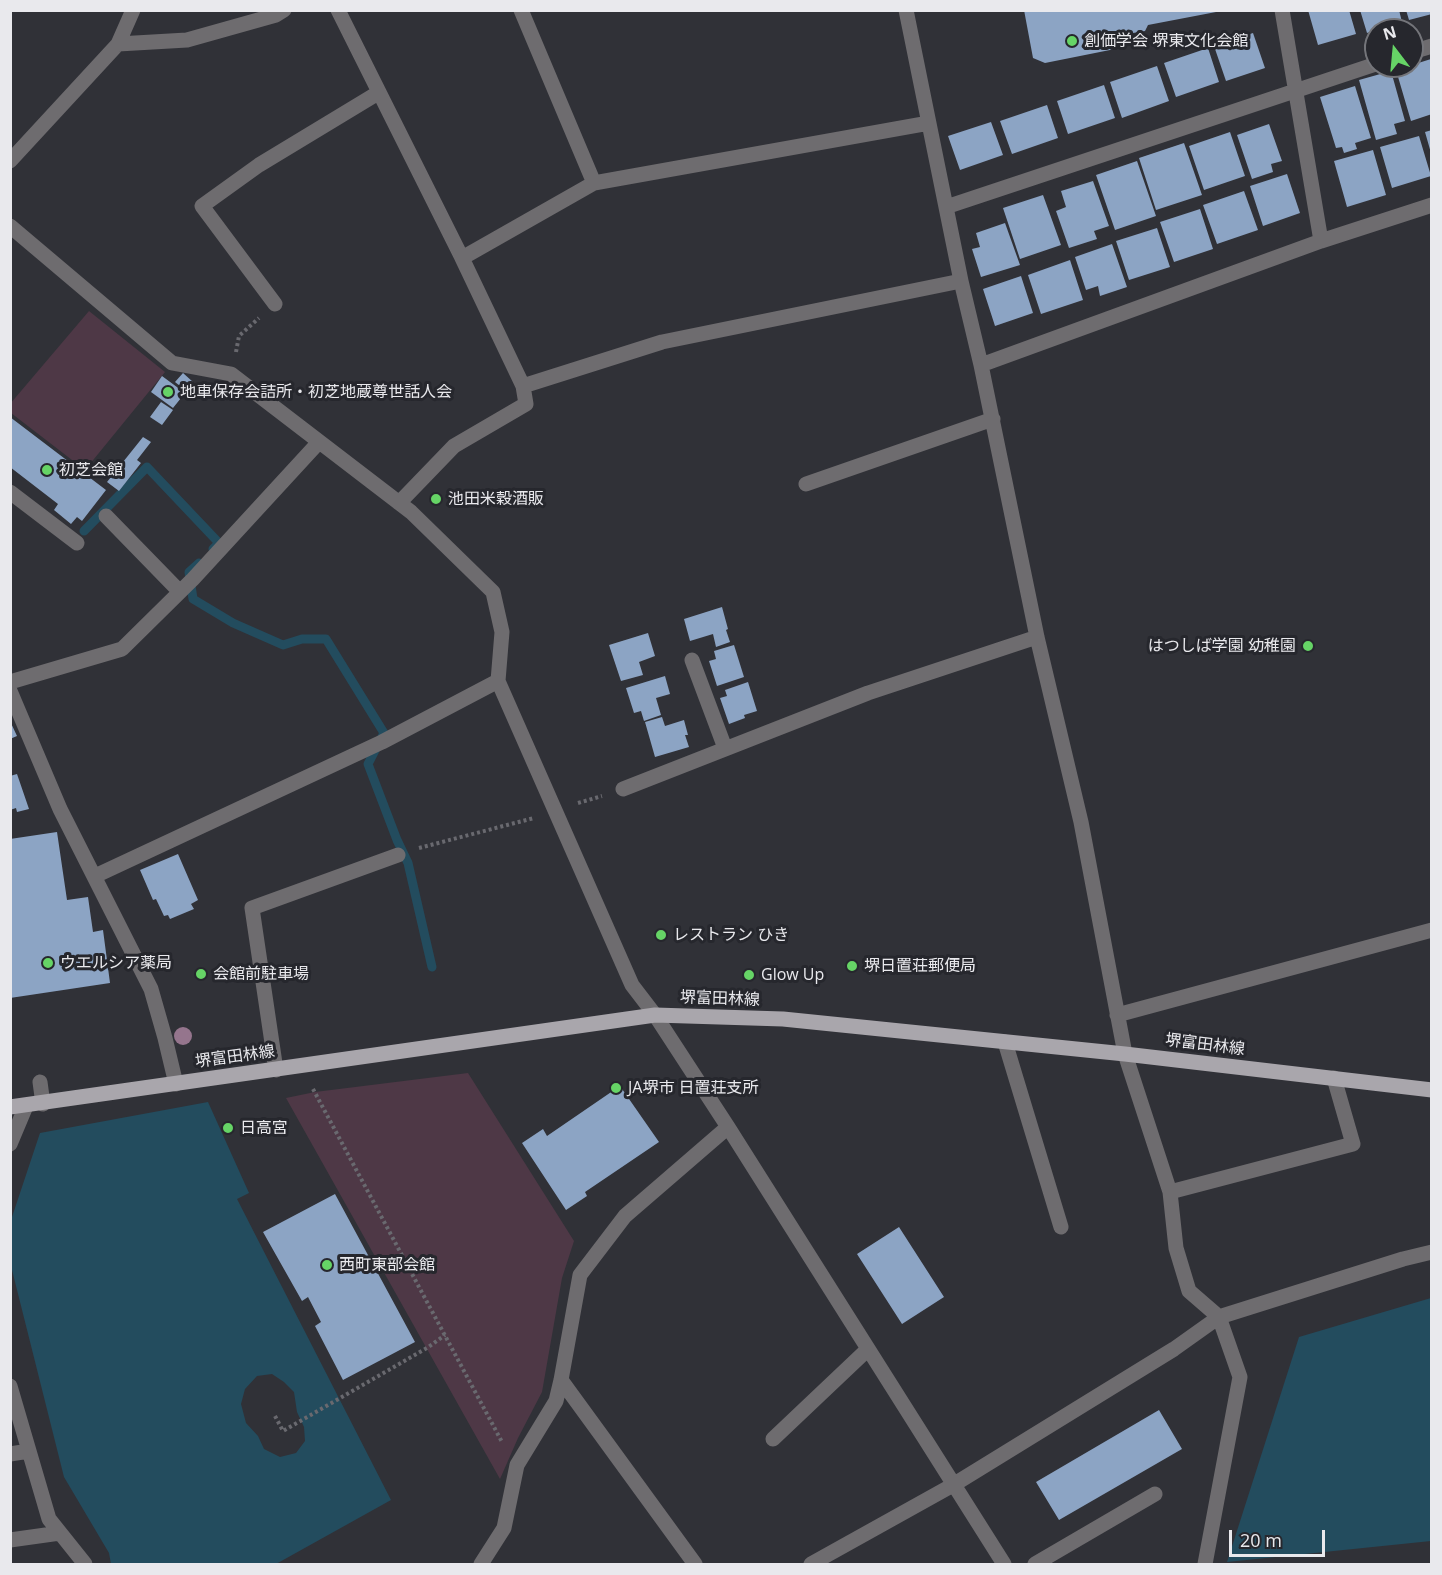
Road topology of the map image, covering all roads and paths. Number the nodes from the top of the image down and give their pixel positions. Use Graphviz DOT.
graph roads {
  1 [pos="133,10"];
  2 [pos="284,10"];
  3 [pos="338,10"];
  4 [pos="521,10"];
  5 [pos="906,10"];
  6 [pos="1282,10"];
  7 [pos="118,44"];
  8 [pos="1364,68"];
  9 [pos="1296,90"];
  10 [pos="378,93"];
  11 [pos="930,123"];
  12 [pos="10,161"];
  13 [pos="594,183"];
  14 [pos="1431,205"];
  15 [pos="946,207"];
  16 [pos="10,226"];
  17 [pos="1321,241"];
  18 [pos="462,258"];
  19 [pos="961,281"];
  20 [pos="275,304"];
  21 [pos="981,365"];
  22 [pos="231,374"];
  23 [pos="523,386"];
  24 [pos="993,419"];
  25 [pos="319,442"];
  26 [pos="806,484"];
  27 [pos="10,492"];
  28 [pos="399,503"];
  29 [pos="106,516"];
  30 [pos="77,543"];
  31 [pos="187,586"];
  32 [pos="1037,637"];
  33 [pos="692,660"];
  34 [pos="498,681"];
  35 [pos="10,682"];
  36 [pos="10,691"];
  37 [pos="725,748"];
  38 [pos="623,789"];
  39 [pos="555,811"];
  40 [pos="417,849"];
  41 [pos="398,855"];
  42 [pos="95,876"];
  43 [pos="1431,930"];
  44 [pos="655,1015"];
  45 [pos="1117,1016"];
  46 [pos="1005,1042"];
  47 [pos="1125,1054"];
  48 [pos="303,1066"];
  49 [pos="276,1070"];
  50 [pos="1334,1078"];
  51 [pos="40,1082"];
  52 [pos="176,1084"];
  53 [pos="1431,1090"];
  54 [pos="42,1104"];
  55 [pos="18,1107"];
  56 [pos="728,1126"];
  57 [pos="10,1144"];
  58 [pos="1170,1192"];
  59 [pos="1061,1227"];
  60 [pos="1431,1252"];
  61 [pos="1219,1317"];
  62 [pos="445,1335"];
  63 [pos="868,1349"];
  64 [pos="561,1380"];
  65 [pos="10,1386"];
  66 [pos="275,1416"];
  67 [pos="773,1439"];
  68 [pos="29,1451"];
  69 [pos="10,1454"];
  70 [pos="517,1465"];
  71 [pos="953,1485"];
  72 [pos="1155,1494"];
  73 [pos="60,1533"];
  74 [pos="10,1540"];
  75 [pos="85,1564"];
  76 [pos="481,1564"];
  77 [pos="695,1564"];
  78 [pos="811,1564"];
  79 [pos="1004,1564"];
  80 [pos="1035,1564"];
  81 [pos="1205,1564"];
  1 -- 7 [label="street"];
  2 -- 7 [label="street"];
  3 -- 10 [label="street"];
  4 -- 13 [label="street"];
  5 -- 11 [label="street"];
  6 -- 9 [label="street"];
  7 -- 12 [label="street"];
  8 -- 9 [label="street"];
  9 -- 15 [label="street"];
  9 -- 17 [label="street"];
  10 -- 18 [label="street"];
  10 -- 20 [label="street"];
  11 -- 13 [label="street"];
  11 -- 15 [label="street"];
  13 -- 18 [label="street"];
  14 -- 17 [label="street"];
  15 -- 19 [label="street"];
  16 -- 22 [label="street"];
  17 -- 21 [label="street"];
  18 -- 23 [label="street"];
  19 -- 21 [label="street"];
  19 -- 23 [label="street"];
  20 -- 22 [label="path"];
  21 -- 24 [label="street"];
  22 -- 25 [label="street"];
  23 -- 28 [label="street"];
  24 -- 26 [label="street"];
  24 -- 32 [label="street"];
  25 -- 28 [label="street"];
  25 -- 31 [label="street"];
  27 -- 30 [label="street"];
  28 -- 34 [label="street"];
  29 -- 31 [label="street"];
  31 -- 35 [label="street"];
  32 -- 37 [label="street"];
  32 -- 45 [label="street"];
  33 -- 37 [label="street"];
  34 -- 39 [label="street"];
  34 -- 42 [label="street"];
  36 -- 42 [label="street"];
  37 -- 38 [label="street"];
  38 -- 39 [label="path"];
  39 -- 40 [label="path"];
  39 -- 44 [label="street"];
  41 -- 49 [label="street"];
  42 -- 52 [label="street"];
  43 -- 45 [label="street"];
  44 -- 46 [label="main road, 堺富田林線"];
  44 -- 48 [label="main road, 堺富田林線"];
  44 -- 56 [label="street"];
  45 -- 47 [label="street"];
  46 -- 47 [label="main road, 堺富田林線"];
  46 -- 59 [label="street"];
  47 -- 50 [label="main road, 堺富田林線"];
  47 -- 58 [label="street"];
  48 -- 49 [label="main road, 堺富田林線"];
  48 -- 62 [label="path"];
  49 -- 52 [label="main road, 堺富田林線"];
  50 -- 53 [label="main road, 堺富田林線"];
  50 -- 58 [label="street"];
  51 -- 54 [label="street"];
  52 -- 54 [label="main road, 堺富田林線"];
  54 -- 55 [label="main road, 堺富田林線"];
  55 -- 57 [label="street"];
  56 -- 63 [label="street"];
  56 -- 64 [label="street"];
  58 -- 61 [label="street"];
  60 -- 61 [label="street"];
  61 -- 71 [label="street"];
  61 -- 81 [label="street"];
  62 -- 66 [label="path"];
  62 -- 70 [label="path"];
  63 -- 67 [label="street"];
  63 -- 71 [label="street"];
  64 -- 70 [label="street"];
  64 -- 77 [label="street"];
  65 -- 68 [label="street"];
  68 -- 69 [label="street"];
  68 -- 73 [label="street"];
  70 -- 76 [label="street"];
  71 -- 78 [label="street"];
  71 -- 79 [label="street"];
  72 -- 80 [label="street"];
  73 -- 74 [label="street"];
  73 -- 75 [label="street"];
}
